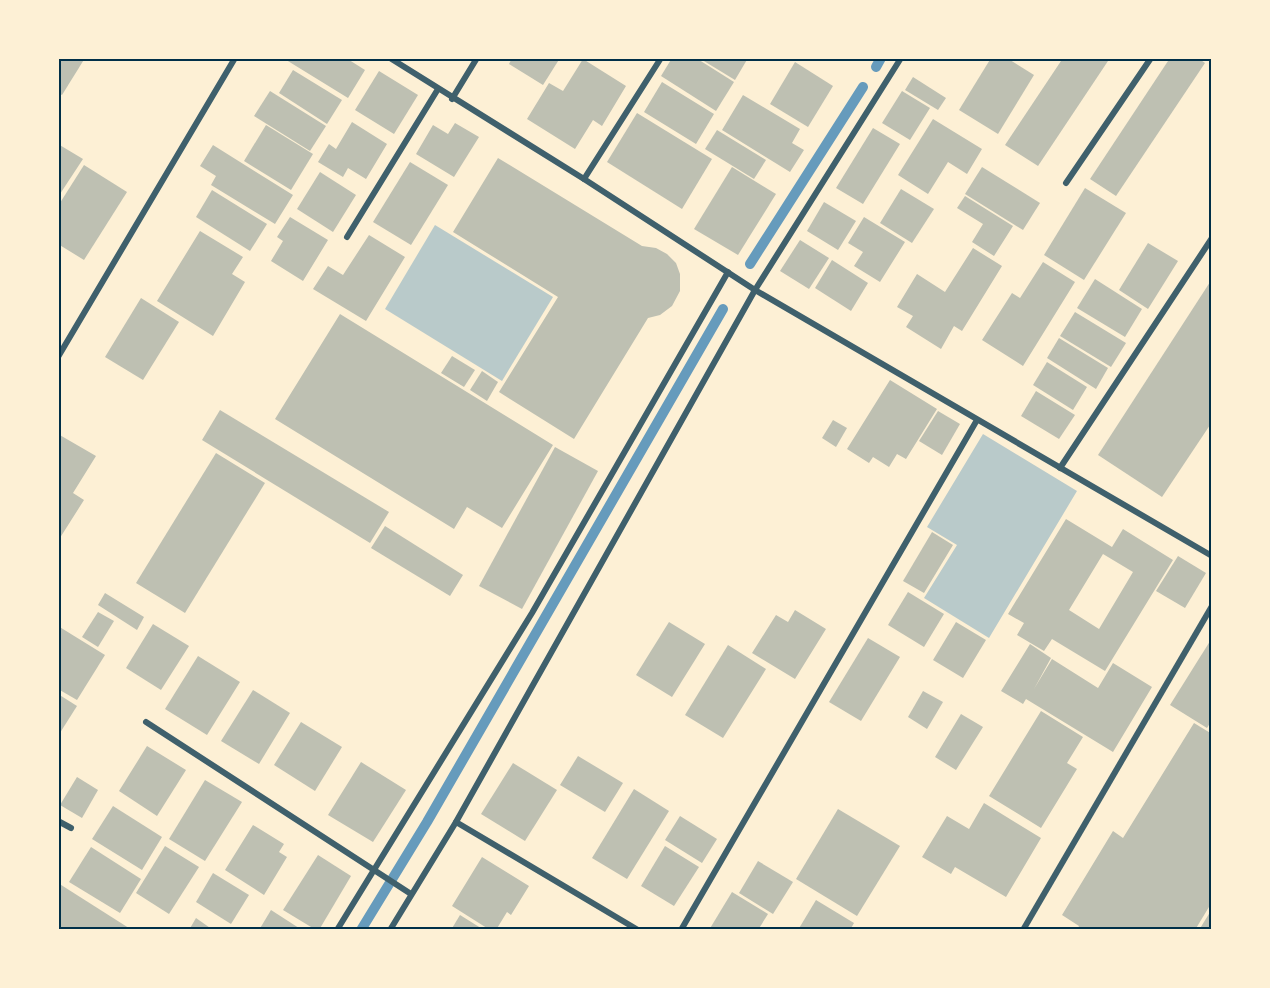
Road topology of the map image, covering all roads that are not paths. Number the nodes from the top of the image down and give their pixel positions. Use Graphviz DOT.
graph roads {
  1 [pos="235,58"];
  2 [pos="390,58"];
  3 [pos="477,58"];
  4 [pos="661,58"];
  5 [pos="901,58"];
  6 [pos="1151,58"];
  7 [pos="438,89"];
  8 [pos="453,99"];
  9 [pos="584,179"];
  10 [pos="1066,183"];
  11 [pos="347,237"];
  12 [pos="1212,238"];
  13 [pos="728,272"];
  14 [pos="755,290"];
  15 [pos="58,357"];
  16 [pos="977,420"];
  17 [pos="1060,468"];
  18 [pos="1212,556"];
  19 [pos="1212,606"];
  20 [pos="147,722"];
  21 [pos="58,821"];
  22 [pos="456,822"];
  23 [pos="70,828"];
  24 [pos="374,869"];
  25 [pos="411,894"];
  26 [pos="337,930"];
  27 [pos="390,930"];
  28 [pos="638,930"];
  29 [pos="681,930"];
  30 [pos="1023,930"];
  1 -- 15 [label="street"];
  2 -- 7 [label="street"];
  3 -- 8 [label="street"];
  4 -- 9 [label="street"];
  5 -- 14 [label="street"];
  6 -- 10 [label="street"];
  7 -- 8 [label="street"];
  7 -- 11 [label="street"];
  8 -- 9 [label="street"];
  9 -- 13 [label="street"];
  12 -- 17 [label="street"];
  13 -- 14 [label="street"];
  13 -- 24 [label="street"];
  14 -- 16 [label="street"];
  14 -- 22 [label="street"];
  16 -- 17 [label="street"];
  16 -- 29 [label="street"];
  17 -- 18 [label="street"];
  19 -- 30 [label="street"];
  20 -- 24 [label="street"];
  21 -- 23 [label="street"];
  22 -- 25 [label="street"];
  22 -- 28 [label="street"];
  24 -- 25 [label="street"];
  24 -- 26 [label="street"];
  25 -- 27 [label="street"];
}
